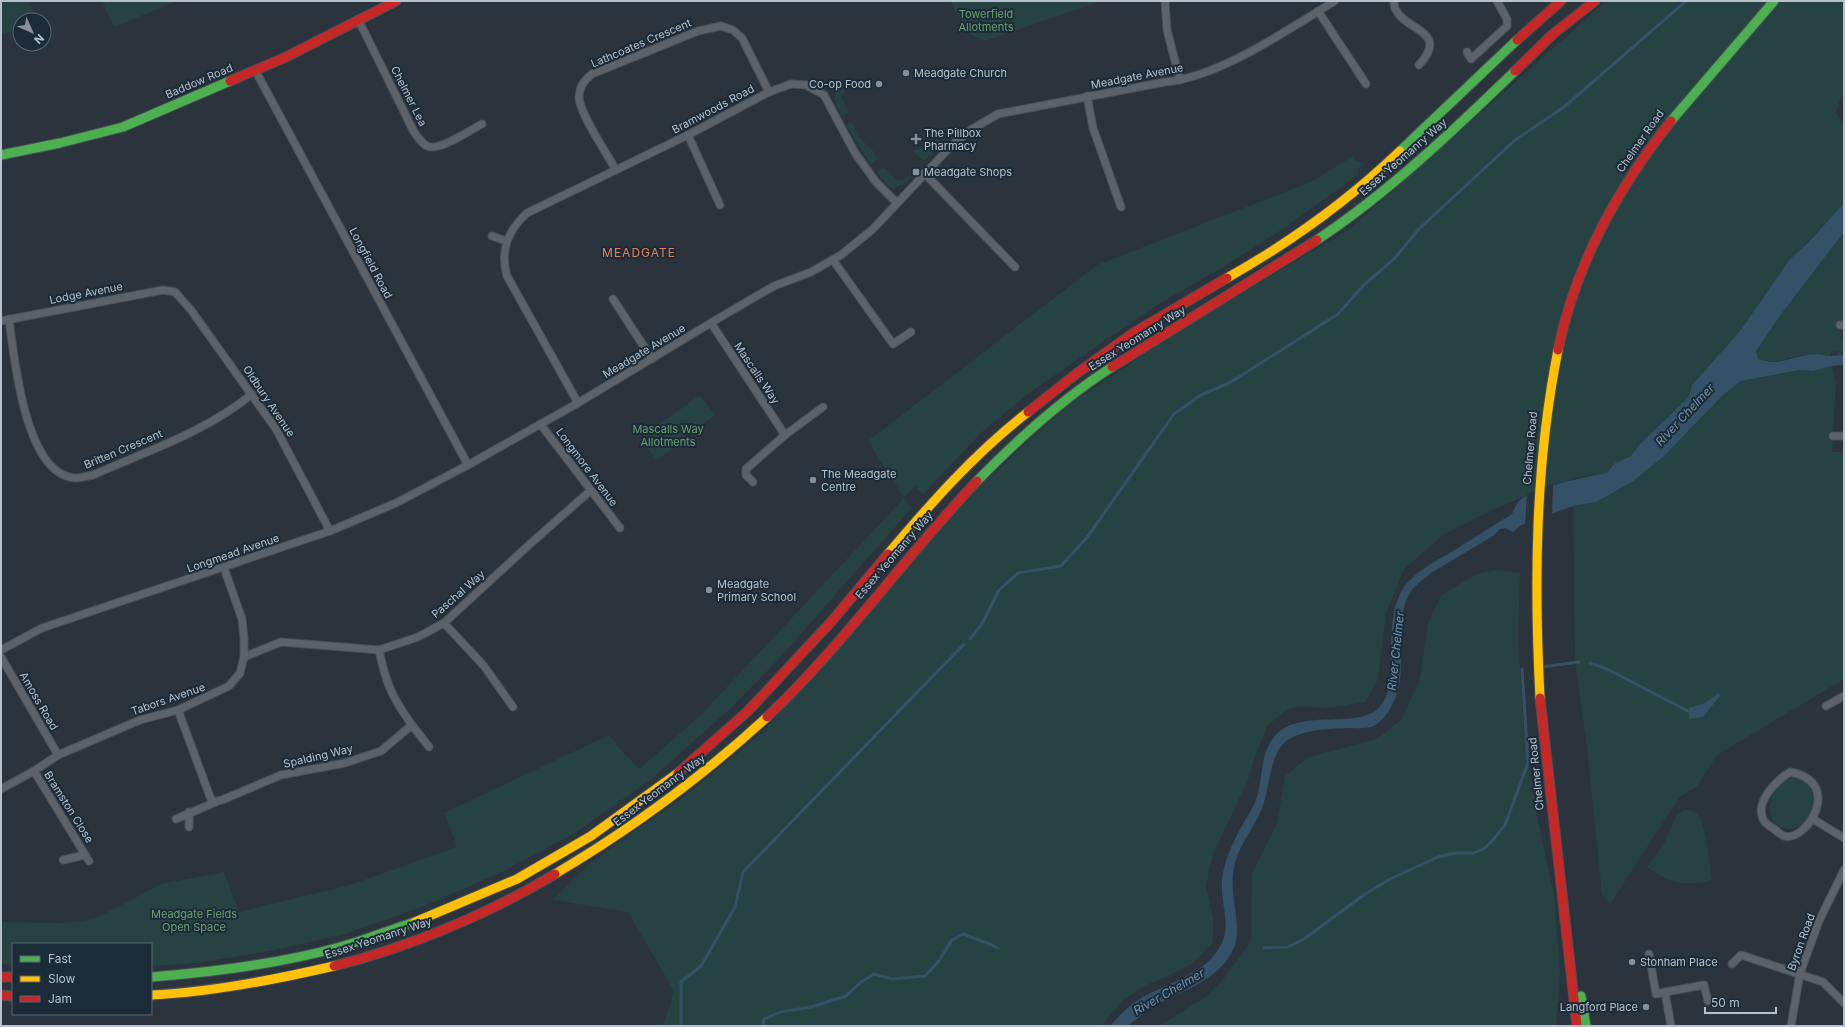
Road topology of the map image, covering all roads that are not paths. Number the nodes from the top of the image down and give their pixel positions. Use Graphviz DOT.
graph roads {
  1 [pos="396,1"];
  2 [pos="1165,1"];
  3 [pos="1335,1"];
  4 [pos="1394,1"];
  5 [pos="1496,1"];
  6 [pos="1561,1"];
  7 [pos="1595,1"];
  8 [pos="1774,1"];
  9 [pos="1318,11"];
  10 [pos="358,19"];
  11 [pos="1467,52"];
  12 [pos="1419,65"];
  13 [pos="255,70"];
  14 [pos="1180,80"];
  15 [pos="1366,84"];
  16 [pos="769,92"];
  17 [pos="1087,96"];
  18 [pos="482,124"];
  19 [pos="688,135"];
  20 [pos="1,156"];
  21 [pos="616,170"];
  22 [pos="924,173"];
  23 [pos="897,202"];
  24 [pos="720,205"];
  25 [pos="1120,207"];
  26 [pos="492,236"];
  27 [pos="506,241"];
  28 [pos="833,260"];
  29 [pos="1015,267"];
  30 [pos="175,292"];
  31 [pos="613,299"];
  32 [pos="5,320"];
  33 [pos="711,323"];
  34 [pos="911,332"];
  35 [pos="652,359"];
  36 [pos="252,394"];
  37 [pos="578,403"];
  38 [pos="823,407"];
  39 [pos="541,424"];
  40 [pos="786,435"];
  41 [pos="1833,436"];
  42 [pos="1844,436"];
  43 [pos="468,465"];
  44 [pos="753,482"];
  45 [pos="590,490"];
  46 [pos="620,528"];
  47 [pos="330,531"];
  48 [pos="224,568"];
  49 [pos="444,623"];
  50 [pos="1,650"];
  51 [pos="379,650"];
  52 [pos="1,657"];
  53 [pos="244,657"];
  54 [pos="1844,696"];
  55 [pos="1826,706"];
  56 [pos="513,708"];
  57 [pos="178,710"];
  58 [pos="412,726"];
  59 [pos="430,747"];
  60 [pos="58,755"];
  61 [pos="34,771"];
  62 [pos="1,789"];
  63 [pos="222,800"];
  64 [pos="189,812"];
  65 [pos="176,819"];
  66 [pos="1813,819"];
  67 [pos="188,827"];
  68 [pos="1844,838"];
  69 [pos="85,855"];
  70 [pos="63,860"];
  71 [pos="90,862"];
  72 [pos="1844,870"];
  73 [pos="1649,954"];
  74 [pos="1572,964"];
  75 [pos="1732,964"];
  76 [pos="1800,973"];
  77 [pos="1,977"];
  78 [pos="152,977"];
  79 [pos="12,978"];
  80 [pos="1665,992"];
  81 [pos="1,995"];
  82 [pos="152,995"];
  83 [pos="12,996"];
  84 [pos="1708,1001"];
  85 [pos="1844,1003"];
  86 [pos="1577,1026"];
  87 [pos="1586,1026"];
  88 [pos="1671,1026"];
  89 [pos="1791,1026"];
  1 -- 10 [label="main road, Baddow Road"];
  2 -- 14 [label="street"];
  3 -- 9 [label="street, Meadgate Avenue"];
  4 -- 12 [label="street"];
  5 -- 11 [label="street"];
  6 -- 78 [label="main road, Essex Yeomanry Way"];
  7 -- 82 [label="main road, Essex Yeomanry Way"];
  8 -- 74 [label="main road, Chelmer Road"];
  9 -- 14 [label="street, Meadgate Avenue"];
  9 -- 15 [label="street"];
  10 -- 13 [label="main road, Baddow Road"];
  10 -- 18 [label="street, Chelmer Lea"];
  13 -- 20 [label="main road, Baddow Road"];
  13 -- 43 [label="street, Longfield Road"];
  14 -- 17 [label="street, Meadgate Avenue"];
  16 -- 19 [label="street, Bramwoods Road"];
  16 -- 21 [label="street, Lathcoates Crescent"];
  16 -- 23 [label="street, Bramwoods Road"];
  17 -- 22 [label="street, Meadgate Avenue"];
  17 -- 25 [label="street, Meadgate Avenue"];
  19 -- 21 [label="street, Bramwoods Road"];
  19 -- 24 [label="street"];
  21 -- 27 [label="street, Bramwoods Road"];
  22 -- 23 [label="street, Meadgate Avenue"];
  22 -- 29 [label="street"];
  23 -- 28 [label="street, Meadgate Avenue"];
  26 -- 27 [label="street"];
  27 -- 37 [label="street, Bramwoods Road"];
  28 -- 33 [label="street, Meadgate Avenue"];
  28 -- 34 [label="street"];
  30 -- 32 [label="street, Lodge Avenue"];
  30 -- 36 [label="street, Oldbury Avenue"];
  31 -- 35 [label="street"];
  32 -- 36 [label="street, Britten Crescent"];
  33 -- 35 [label="street, Meadgate Avenue"];
  33 -- 40 [label="street, Mascalls Way"];
  35 -- 37 [label="street, Meadgate Avenue"];
  36 -- 47 [label="street, Oldbury Avenue"];
  37 -- 39 [label="street, Meadgate Avenue"];
  38 -- 40 [label="street"];
  39 -- 43 [label="street, Meadgate Avenue"];
  39 -- 45 [label="street, Longmore Avenue"];
  40 -- 44 [label="street"];
  41 -- 42 [label="street"];
  43 -- 47 [label="street, Longmead Avenue"];
  45 -- 46 [label="street, Longmore Avenue"];
  45 -- 49 [label="street, Paschal Way"];
  47 -- 48 [label="street, Longmead Avenue"];
  48 -- 50 [label="street, Longmead Avenue"];
  48 -- 53 [label="street, Tabors Avenue"];
  49 -- 51 [label="street, Paschal Way"];
  49 -- 56 [label="street"];
  51 -- 53 [label="street, Paschal Way"];
  51 -- 58 [label="street"];
  52 -- 60 [label="street, Amoss Road"];
  53 -- 57 [label="street, Tabors Avenue"];
  54 -- 55 [label="street"];
  57 -- 60 [label="street, Tabors Avenue"];
  57 -- 63 [label="street"];
  58 -- 59 [label="street"];
  58 -- 63 [label="street, Spalding Way"];
  60 -- 61 [label="street, Tabors Avenue"];
  61 -- 62 [label="street, Tabors Avenue"];
  61 -- 69 [label="street, Bramston Close"];
  63 -- 64 [label="street, Spalding Way"];
  64 -- 65 [label="street, Spalding Way"];
  64 -- 67 [label="street"];
  66 -- 66 [label="street"];
  66 -- 68 [label="street"];
  69 -- 70 [label="street, Bramston Close"];
  69 -- 71 [label="street, Bramston Close"];
  72 -- 76 [label="street, Byron Road"];
  73 -- 80 [label="street"];
  74 -- 86 [label="main road, Chelmer Road"];
  74 -- 87 [label="main road, Chelmer Road"];
  75 -- 76 [label="street"];
  76 -- 85 [label="street"];
  76 -- 89 [label="street, Byron Road"];
  77 -- 79 [label="main road"];
  80 -- 84 [label="street"];
  80 -- 88 [label="street"];
  81 -- 83 [label="main road"];
}
